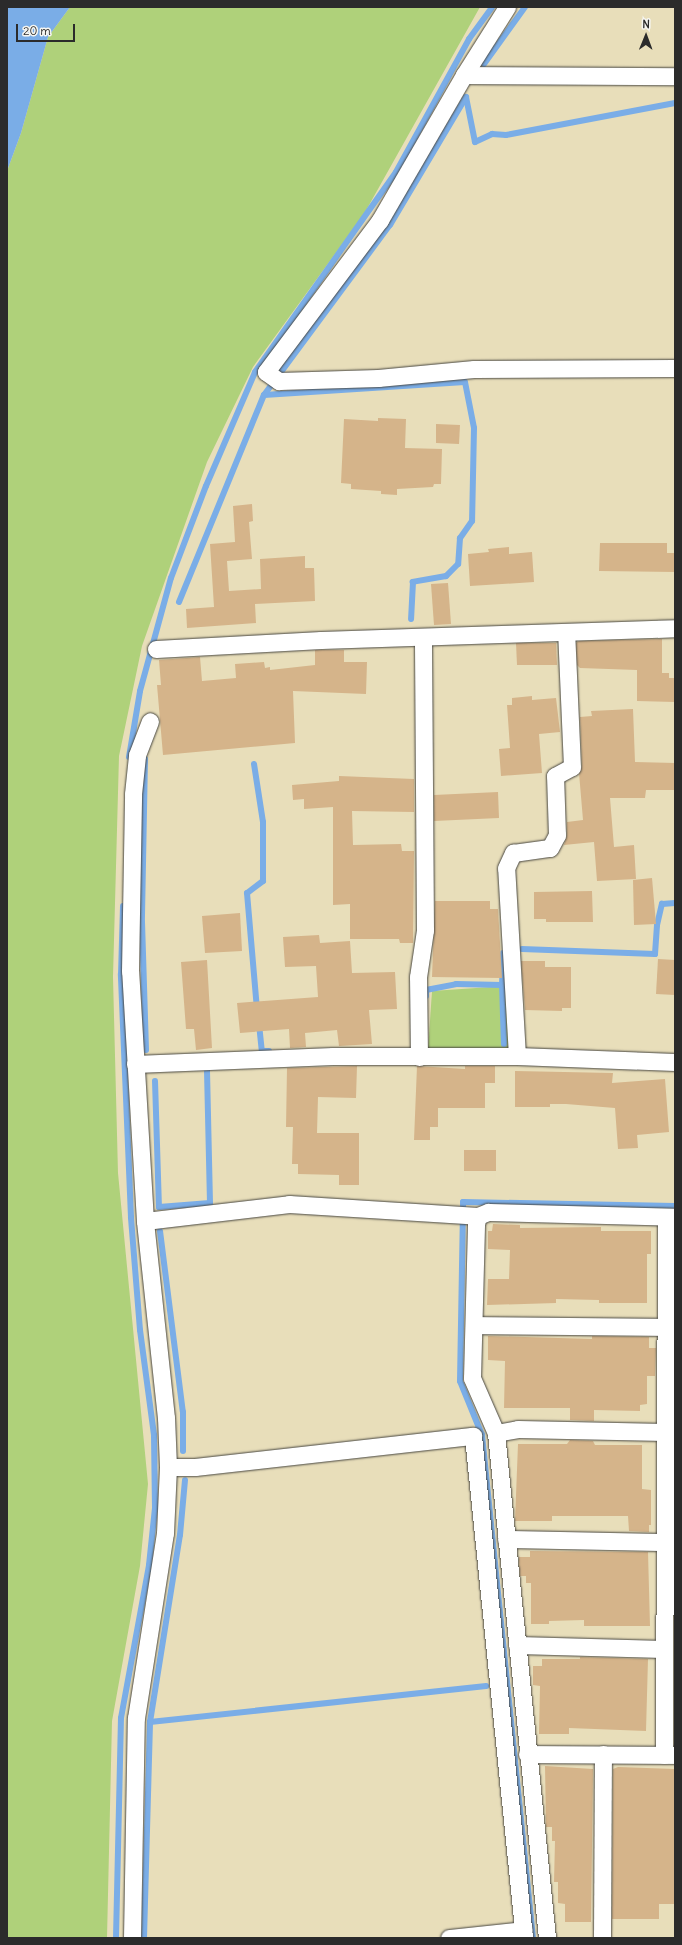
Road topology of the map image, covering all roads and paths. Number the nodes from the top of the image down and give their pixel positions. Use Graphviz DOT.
graph roads {
  1 [pos="507,7"];
  2 [pos="464,75"];
  3 [pos="675,76"];
  4 [pos="675,368"];
  5 [pos="675,628"];
  6 [pos="566,632"];
  7 [pos="423,638"];
  8 [pos="156,649"];
  9 [pos="150,721"];
  10 [pos="517,1056"];
  11 [pos="419,1057"];
  12 [pos="675,1062"];
  13 [pos="135,1064"];
  14 [pos="478,1216"];
  15 [pos="670,1217"];
  16 [pos="145,1221"];
  17 [pos="474,1325"];
  18 [pos="665,1327"];
  19 [pos="665,1432"];
  20 [pos="496,1433"];
  21 [pos="168,1467"];
  22 [pos="506,1539"];
  23 [pos="664,1542"];
  24 [pos="517,1645"];
  25 [pos="664,1649"];
  26 [pos="527,1754"];
  27 [pos="603,1754"];
  28 [pos="669,1755"];
  29 [pos="524,1934"];
  30 [pos="132,1938"];
  31 [pos="449,1938"];
  32 [pos="547,1938"];
  33 [pos="602,1938"];
  1 -- 2 [label="street"];
  2 -- 3 [label="street"];
  2 -- 4 [label="street"];
  5 -- 6 [label="street"];
  6 -- 7 [label="street"];
  6 -- 10 [label="street"];
  7 -- 8 [label="street"];
  7 -- 11 [label="street"];
  9 -- 13 [label="street"];
  10 -- 11 [label="street"];
  10 -- 12 [label="street"];
  11 -- 13 [label="street"];
  13 -- 16 [label="street"];
  14 -- 15 [label="street"];
  14 -- 16 [label="street"];
  14 -- 17 [label="street"];
  15 -- 18 [label="street"];
  16 -- 21 [label="street"];
  17 -- 18 [label="street"];
  17 -- 20 [label="street"];
  18 -- 19 [label="street"];
  19 -- 20 [label="street"];
  19 -- 23 [label="street"];
  20 -- 22 [label="street"];
  21 -- 29 [label="street"];
  21 -- 30 [label="street"];
  22 -- 23 [label="street"];
  22 -- 24 [label="street"];
  23 -- 25 [label="street"];
  24 -- 25 [label="street"];
  24 -- 26 [label="street"];
  25 -- 28 [label="street"];
  26 -- 27 [label="street"];
  26 -- 32 [label="street"];
  27 -- 28 [label="street"];
  27 -- 33 [label="street"];
  29 -- 31 [label="street"];
}
